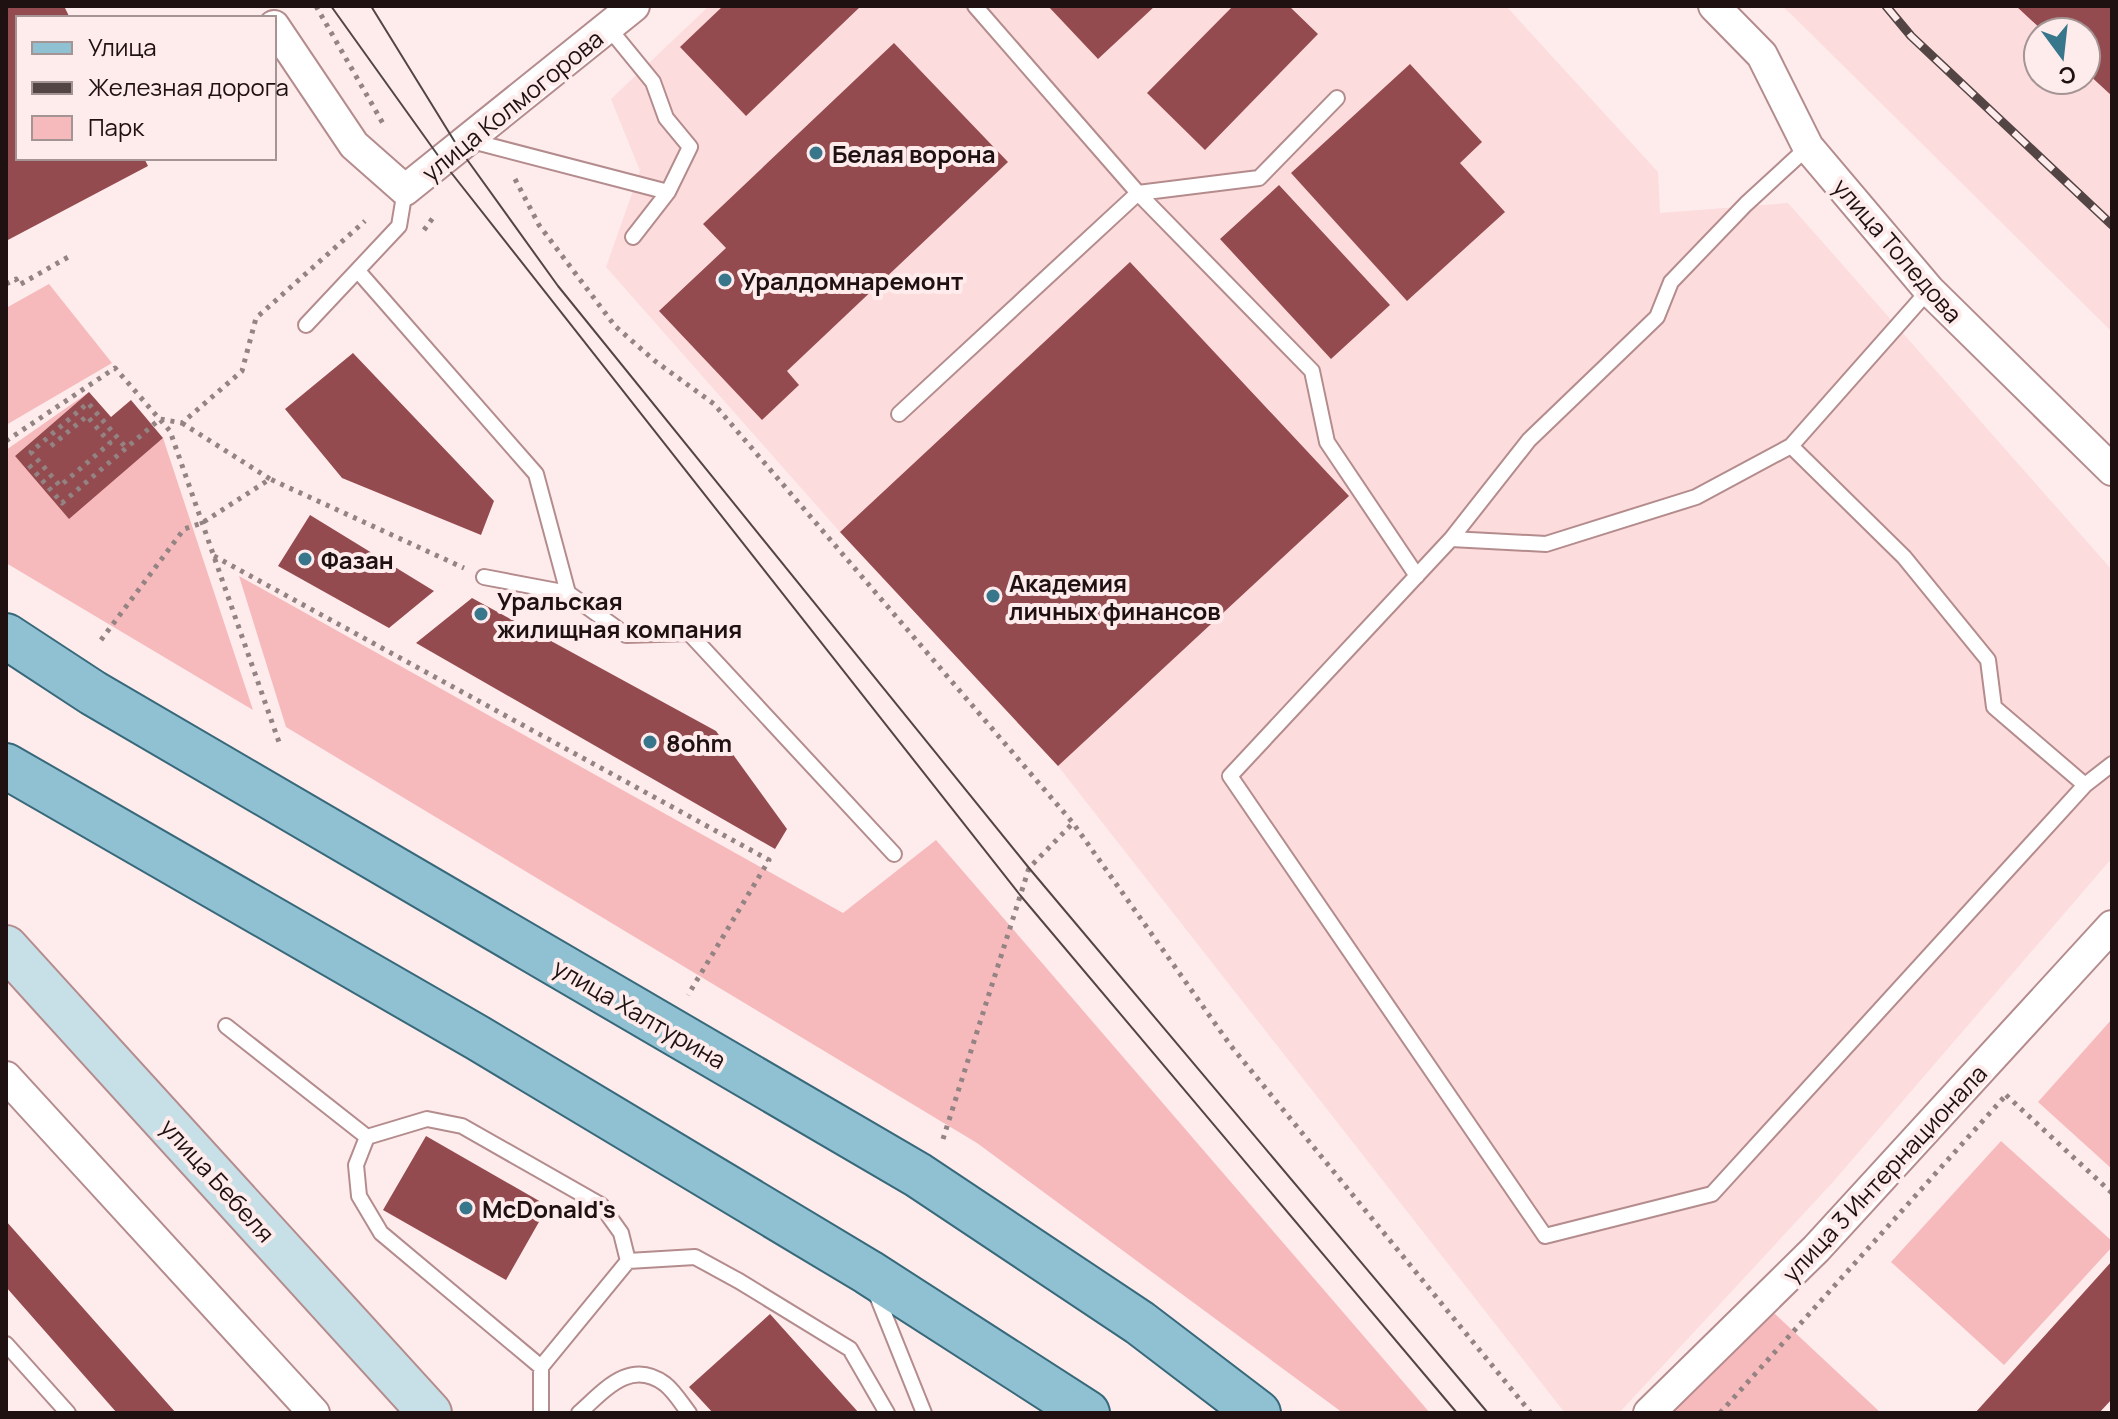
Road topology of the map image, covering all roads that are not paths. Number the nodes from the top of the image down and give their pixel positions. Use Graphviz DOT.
graph roads {
  1 [pos="634,6"];
  2 [pos="975,6"];
  3 [pos="1714,6"];
  4 [pos="608,27"];
  5 [pos="276,29"];
  6 [pos="1337,98"];
  7 [pos="467,140"];
  8 [pos="1808,147"];
  9 [pos="405,190"];
  10 [pos="668,192"];
  11 [pos="1138,193"];
  12 [pos="633,237"];
  13 [pos="358,271"];
  14 [pos="1929,290"];
  15 [pos="306,325"];
  16 [pos="899,414"];
  17 [pos="1791,446"];
  18 [pos="2112,470"];
  19 [pos="1451,539"];
  20 [pos="1417,576"];
  21 [pos="484,577"];
  22 [pos="568,593"];
  23 [pos="6,636"];
  24 [pos="2112,764"];
  25 [pos="6,766"];
  26 [pos="2085,785"];
  27 [pos="894,854"];
  28 [pos="2112,926"];
  29 [pos="6,947"];
  30 [pos="226,1026"];
  31 [pos="6,1077"];
  32 [pos="367,1137"];
  33 [pos="628,1261"];
  34 [pos="868,1272"];
  35 [pos="6,1344"];
  36 [pos="541,1367"];
  37 [pos="68,1413"];
  38 [pos="314,1413"];
  39 [pos="430,1413"];
  40 [pos="541,1413"];
  41 [pos="579,1413"];
  42 [pos="689,1413"];
  43 [pos="887,1413"];
  44 [pos="924,1413"];
  45 [pos="1087,1413"];
  46 [pos="1258,1413"];
  47 [pos="1649,1413"];
  1 -- 4 [label="street, улица Колмогорова"];
  2 -- 11 [label="lane"];
  3 -- 8 [label="street, улица Толедова"];
  4 -- 7 [label="street, улица Колмогорова"];
  4 -- 10 [label="lane"];
  5 -- 9 [label="street, улица Колмогорова"];
  6 -- 11 [label="lane"];
  7 -- 9 [label="street, улица Колмогорова"];
  7 -- 10 [label="lane"];
  8 -- 14 [label="street, улица Толедова"];
  8 -- 19 [label="lane"];
  9 -- 13 [label="lane"];
  10 -- 12 [label="lane"];
  11 -- 16 [label="lane"];
  11 -- 20 [label="lane"];
  13 -- 15 [label="lane"];
  13 -- 22 [label="lane"];
  14 -- 17 [label="lane"];
  14 -- 18 [label="street, улица Толедова"];
  17 -- 19 [label="lane"];
  17 -- 26 [label="lane"];
  19 -- 20 [label="lane"];
  20 -- 26 [label="lane"];
  21 -- 22 [label="lane"];
  22 -- 27 [label="lane"];
  23 -- 46 [label="main road, улица Халтурина"];
  24 -- 26 [label="lane"];
  25 -- 34 [label="main road"];
  28 -- 47 [label="street, улица 3 Интернационала"];
  29 -- 39 [label="main road, улица Бебеля"];
  30 -- 32 [label="lane"];
  31 -- 38 [label="street"];
  32 -- 33 [label="lane"];
  32 -- 36 [label="lane"];
  33 -- 36 [label="lane"];
  33 -- 43 [label="lane"];
  34 -- 44 [label="lane"];
  34 -- 45 [label="main road"];
  35 -- 37 [label="lane"];
  36 -- 40 [label="lane"];
  41 -- 42 [label="lane"];
}
